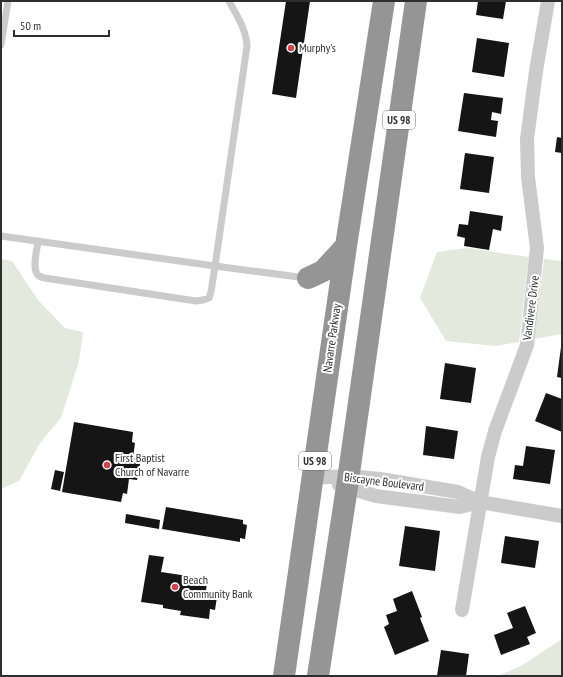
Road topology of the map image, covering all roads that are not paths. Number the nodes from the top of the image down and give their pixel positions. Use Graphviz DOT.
graph roads {
  1 [pos="8,1"];
  2 [pos="229,1"];
  3 [pos="384,1"];
  4 [pos="416,1"];
  5 [pos="548,1"];
  6 [pos="1,45"];
  7 [pos="1,236"];
  8 [pos="38,242"];
  9 [pos="346,246"];
  10 [pos="215,266"];
  11 [pos="308,278"];
  12 [pos="336,314"];
  13 [pos="312,478"];
  14 [pos="348,481"];
  15 [pos="480,502"];
  16 [pos="562,516"];
  17 [pos="462,610"];
  18 [pos="284,676"];
  19 [pos="318,676"];
  1 -- 6 [label="lane"];
  2 -- 10 [label="lane"];
  3 -- 9 [label="highway, Navarre Parkway / US 98"];
  4 -- 14 [label="highway, US 98"];
  5 -- 15 [label="street, Vandivere Drive"];
  7 -- 8 [label="lane"];
  8 -- 10 [label="lane"];
  8 -- 10 [label="lane"];
  9 -- 11 [label="highway"];
  9 -- 12 [label="highway, Navarre Parkway / US 98"];
  10 -- 11 [label="lane"];
  11 -- 12 [label="highway"];
  12 -- 13 [label="highway, Navarre Parkway / US 98"];
  13 -- 14 [label="street, Biscayne Boulevard"];
  13 -- 18 [label="highway, Navarre Parkway / US 98"];
  14 -- 15 [label="street, Biscayne Boulevard"];
  14 -- 19 [label="highway, US 98"];
  15 -- 16 [label="street, Biscayne Boulevard"];
  15 -- 17 [label="street, Vandivere Drive"];
}
